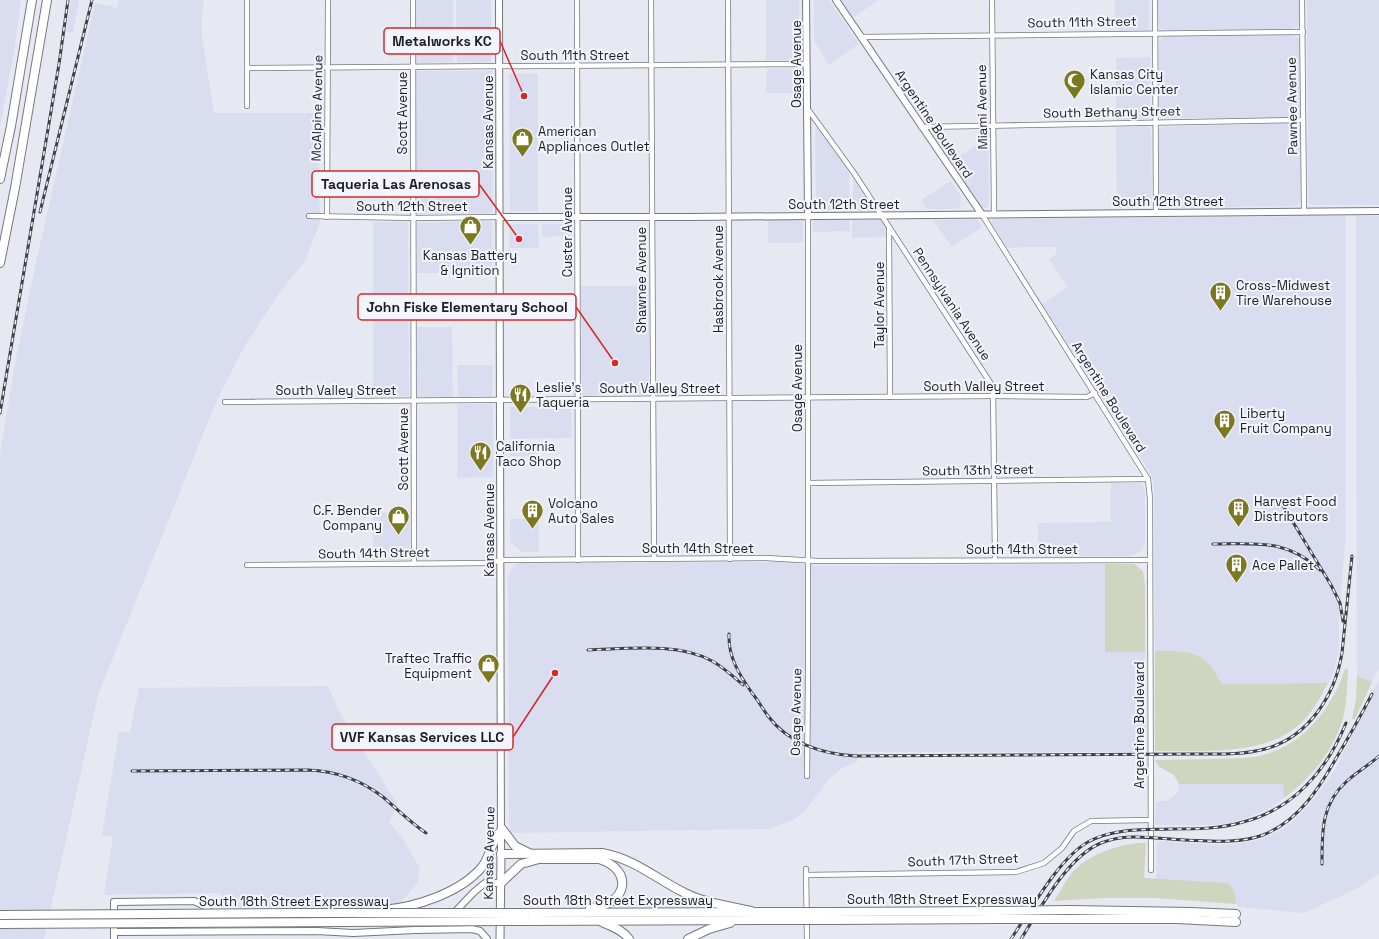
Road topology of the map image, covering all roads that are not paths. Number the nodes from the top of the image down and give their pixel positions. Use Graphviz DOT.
graph roads {
  1 [pos="32,0"];
  2 [pos="47,0"];
  3 [pos="247,0"];
  4 [pos="328,0"];
  5 [pos="413,0"];
  6 [pos="499,0"];
  7 [pos="577,0"];
  8 [pos="651,0"];
  9 [pos="728,0"];
  10 [pos="806,0"];
  11 [pos="836,0"];
  12 [pos="992,0"];
  13 [pos="1155,0"];
  14 [pos="1302,0"];
  15 [pos="1303,32"];
  16 [pos="1155,33"];
  17 [pos="992,34"];
  18 [pos="862,37"];
  19 [pos="728,64"];
  20 [pos="807,64"];
  21 [pos="577,65"];
  22 [pos="413,66"];
  23 [pos="499,66"];
  24 [pos="651,66"];
  25 [pos="329,67"];
  26 [pos="247,68"];
  27 [pos="247,106"];
  28 [pos="807,108"];
  29 [pos="1303,120"];
  30 [pos="1155,122"];
  31 [pos="993,125"];
  32 [pos="921,127"];
  33 [pos="0,179"];
  34 [pos="1304,211"];
  35 [pos="1379,211"];
  36 [pos="1156,212"];
  37 [pos="980,213"];
  38 [pos="994,213"];
  39 [pos="881,215"];
  40 [pos="309,216"];
  41 [pos="652,216"];
  42 [pos="730,216"];
  43 [pos="808,216"];
  44 [pos="327,217"];
  45 [pos="501,217"];
  46 [pos="578,217"];
  47 [pos="413,218"];
  48 [pos="890,229"];
  49 [pos="0,263"];
  50 [pos="1094,393"];
  51 [pos="994,396"];
  52 [pos="809,398"];
  53 [pos="890,398"];
  54 [pos="653,399"];
  55 [pos="729,399"];
  56 [pos="501,400"];
  57 [pos="578,400"];
  58 [pos="414,401"];
  59 [pos="225,402"];
  60 [pos="1148,480"];
  61 [pos="994,481"];
  62 [pos="809,483"];
  63 [pos="654,559"];
  64 [pos="730,559"];
  65 [pos="501,560"];
  66 [pos="578,560"];
  67 [pos="808,560"];
  68 [pos="995,560"];
  69 [pos="1149,560"];
  70 [pos="414,563"];
  71 [pos="247,565"];
  72 [pos="806,776"];
  73 [pos="1151,820"];
  74 [pos="502,829"];
  75 [pos="529,853"];
  76 [pos="501,854"];
  77 [pos="806,869"];
  78 [pos="1151,870"];
  79 [pos="806,875"];
  80 [pos="501,883"];
  81 [pos="751,912"];
  82 [pos="359,913"];
  83 [pos="574,913"];
  84 [pos="0,915"];
  85 [pos="781,916"];
  86 [pos="528,917"];
  87 [pos="1236,918"];
  88 [pos="740,920"];
  89 [pos="598,921"];
  90 [pos="0,924"];
  91 [pos="114,936"];
  92 [pos="487,939"];
  93 [pos="500,939"];
  94 [pos="629,939"];
  95 [pos="688,939"];
  96 [pos="807,939"];
  1 -- 33 [label="highway"];
  2 -- 49 [label="highway"];
  3 -- 26 [label="street"];
  4 -- 25 [label="street, McAlpine Avenue"];
  5 -- 22 [label="street, Scott Avenue"];
  6 -- 23 [label="street, Kansas Avenue"];
  7 -- 21 [label="street, Custer Avenue"];
  8 -- 24 [label="street, Shawnee Avenue"];
  9 -- 19 [label="street, Hasbrook Avenue"];
  10 -- 20 [label="street, Osage Avenue"];
  11 -- 18 [label="street, Argentine Boulevard"];
  12 -- 17 [label="street, Miami Avenue"];
  13 -- 16 [label="street"];
  14 -- 15 [label="street, Pawnee Avenue"];
  15 -- 16 [label="street, South 11th Street"];
  15 -- 29 [label="street, Pawnee Avenue"];
  16 -- 17 [label="street, South 11th Street"];
  16 -- 30 [label="street"];
  17 -- 18 [label="street, South 11th Street"];
  17 -- 31 [label="street, Miami Avenue"];
  18 -- 32 [label="street, Argentine Boulevard"];
  19 -- 20 [label="street, South 11th Street"];
  19 -- 24 [label="street, South 11th Street"];
  19 -- 42 [label="street, Hasbrook Avenue"];
  20 -- 28 [label="street, Osage Avenue"];
  21 -- 23 [label="street, South 11th Street"];
  21 -- 24 [label="street, South 11th Street"];
  21 -- 46 [label="street, Custer Avenue"];
  22 -- 23 [label="street, South 11th Street"];
  22 -- 25 [label="street, South 11th Street"];
  22 -- 47 [label="street, Scott Avenue"];
  23 -- 45 [label="street, Kansas Avenue"];
  24 -- 41 [label="street, Shawnee Avenue"];
  25 -- 26 [label="street, South 11th Street"];
  25 -- 44 [label="street, McAlpine Avenue"];
  26 -- 27 [label="street"];
  28 -- 39 [label="street"];
  28 -- 43 [label="street, Osage Avenue"];
  29 -- 30 [label="street, South Bethany Street"];
  29 -- 34 [label="street, Pawnee Avenue"];
  30 -- 31 [label="street, South Bethany Street"];
  30 -- 36 [label="street"];
  31 -- 32 [label="street, South Bethany Street"];
  31 -- 38 [label="street, Miami Avenue"];
  32 -- 37 [label="street, Argentine Boulevard"];
  34 -- 35 [label="street, South 12th Street"];
  34 -- 36 [label="street, South 12th Street"];
  36 -- 38 [label="street, South 12th Street"];
  37 -- 38 [label="street, South 12th Street"];
  37 -- 39 [label="street, South 12th Street"];
  37 -- 50 [label="street, Argentine Boulevard"];
  39 -- 43 [label="street, South 12th Street"];
  39 -- 48 [label="street"];
  40 -- 44 [label="street, South 12th Street"];
  41 -- 42 [label="street, South 12th Street"];
  41 -- 46 [label="street, South 12th Street"];
  41 -- 54 [label="street, Shawnee Avenue"];
  42 -- 43 [label="street, South 12th Street"];
  42 -- 55 [label="street, Hasbrook Avenue"];
  43 -- 52 [label="street, Osage Avenue"];
  44 -- 47 [label="street, South 12th Street"];
  45 -- 46 [label="street, South 12th Street"];
  45 -- 47 [label="street, South 12th Street"];
  45 -- 56 [label="street, Kansas Avenue"];
  46 -- 57 [label="street, Custer Avenue"];
  47 -- 58 [label="street, Scott Avenue"];
  48 -- 51 [label="street, Pennsylvania Avenue"];
  48 -- 53 [label="street, Taylor Avenue"];
  50 -- 51 [label="street, South Valley Street"];
  50 -- 60 [label="street, Argentine Boulevard"];
  51 -- 53 [label="street, South Valley Street"];
  51 -- 61 [label="street, Pennsylvania Avenue"];
  52 -- 53 [label="street, South Valley Street"];
  52 -- 55 [label="street, South Valley Street"];
  52 -- 62 [label="street, Osage Avenue"];
  54 -- 55 [label="street, South Valley Street"];
  54 -- 57 [label="street, South Valley Street"];
  54 -- 63 [label="street, Shawnee Avenue"];
  55 -- 64 [label="street, Hasbrook Avenue"];
  56 -- 57 [label="street, South Valley Street"];
  56 -- 58 [label="street, South Valley Street"];
  56 -- 65 [label="street, Kansas Avenue"];
  57 -- 66 [label="street, Custer Avenue"];
  58 -- 59 [label="street, South Valley Street"];
  58 -- 70 [label="street, Scott Avenue"];
  60 -- 61 [label="street, South 13th Street"];
  60 -- 69 [label="street, Argentine Boulevard"];
  61 -- 62 [label="street, South 13th Street"];
  61 -- 68 [label="street, Pennsylvania Avenue"];
  62 -- 67 [label="street, Osage Avenue"];
  63 -- 64 [label="street, South 14th Street"];
  63 -- 66 [label="street, South 14th Street"];
  64 -- 67 [label="street, South 14th Street"];
  65 -- 66 [label="street, South 14th Street"];
  65 -- 70 [label="street, South 14th Street"];
  65 -- 74 [label="street, Kansas Avenue"];
  67 -- 68 [label="street, South 14th Street"];
  67 -- 72 [label="street, Osage Avenue"];
  68 -- 69 [label="street, South 14th Street"];
  69 -- 73 [label="street, Argentine Boulevard"];
  70 -- 71 [label="street, South 14th Street"];
  73 -- 78 [label="street, Argentine Boulevard"];
  73 -- 79 [label="street, South 17th Street"];
  74 -- 75 [label="highway"];
  74 -- 76 [label="street, Kansas Avenue"];
  74 -- 82 [label="highway, bridge"];
  75 -- 76 [label="highway"];
  75 -- 81 [label="highway"];
  76 -- 80 [label="main road, Kansas Avenue"];
  77 -- 79 [label="street"];
  79 -- 96 [label="street"];
  80 -- 83 [label="highway"];
  80 -- 91 [label="street"];
  80 -- 93 [label="main road, Kansas Avenue"];
  81 -- 83 [label="highway, South 18th Street Expressway"];
  81 -- 85 [label="highway, South 18th Street Expressway"];
  82 -- 84 [label="highway, South 18th Street Expressway, bridge"];
  82 -- 86 [label="highway, South 18th Street Expressway, bridge"];
  83 -- 86 [label="highway, South 18th Street Expressway"];
  85 -- 87 [label="highway, South 18th Street Expressway, bridge"];
  85 -- 88 [label="highway, South 18th Street Expressway"];
  86 -- 89 [label="highway, South 18th Street Expressway"];
  86 -- 90 [label="highway, South 18th Street Expressway, bridge"];
  88 -- 89 [label="highway, South 18th Street Expressway"];
  88 -- 95 [label="highway"];
  89 -- 94 [label="highway"];
  91 -- 92 [label="street"];
}
